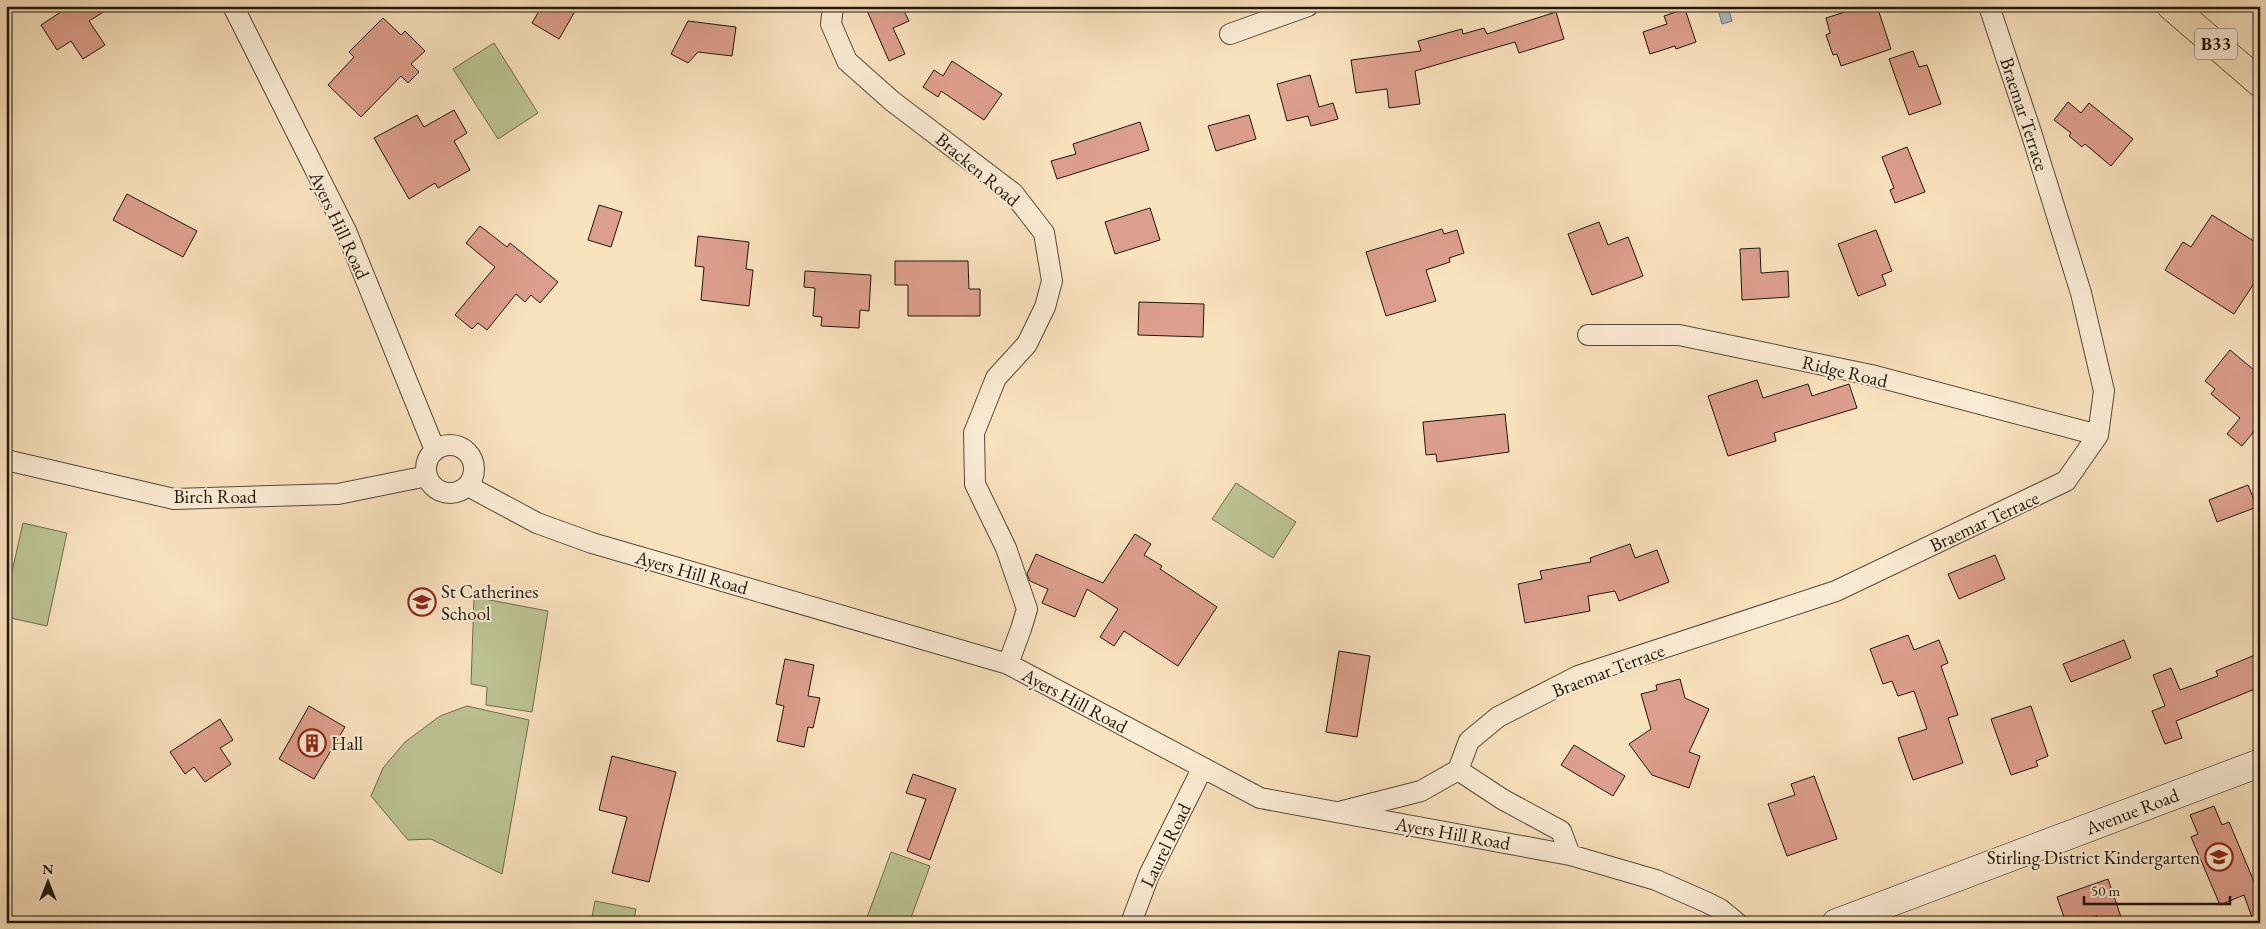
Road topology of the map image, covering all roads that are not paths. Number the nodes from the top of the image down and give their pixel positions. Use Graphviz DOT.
graph roads {
  1 [pos="233,6"];
  2 [pos="833,6"];
  3 [pos="1308,6"];
  4 [pos="1989,6"];
  5 [pos="2172,6"];
  6 [pos="1230,34"];
  7 [pos="2260,83"];
  8 [pos="1588,335"];
  9 [pos="2098,435"];
  10 [pos="435,450"];
  11 [pos="6,460"];
  12 [pos="427,476"];
  13 [pos="468,486"];
  14 [pos="1008,664"];
  15 [pos="2260,763"];
  16 [pos="1202,769"];
  17 [pos="1458,770"];
  18 [pos="1336,812"];
  19 [pos="1570,854"];
  20 [pos="1686,893"];
  21 [pos="1130,923"];
  22 [pos="1718,923"];
  23 [pos="1737,923"];
  24 [pos="1836,923"];
  1 -- 10 [label="street, Ayers Hill Road"];
  2 -- 14 [label="street, Bracken Road"];
  3 -- 6 [label="street"];
  4 -- 9 [label="street, Braemar Terrace"];
  5 -- 7 [label="highway, B33"];
  8 -- 9 [label="street, Ridge Road"];
  9 -- 17 [label="street, Braemar Terrace"];
  10 -- 12 [label="street"];
  10 -- 13 [label="street"];
  11 -- 12 [label="street, Birch Road"];
  12 -- 13 [label="street"];
  13 -- 14 [label="street, Ayers Hill Road"];
  14 -- 16 [label="street, Ayers Hill Road"];
  15 -- 24 [label="street, Avenue Road"];
  16 -- 18 [label="street, Ayers Hill Road"];
  16 -- 21 [label="street, Laurel Road"];
  17 -- 18 [label="street"];
  17 -- 19 [label="street"];
  18 -- 19 [label="street, Ayers Hill Road"];
  19 -- 20 [label="street, Ayers Hill Road"];
  20 -- 22 [label="street, Ayers Hill Road"];
  20 -- 23 [label="street, Ayers Hill Road"];
}
